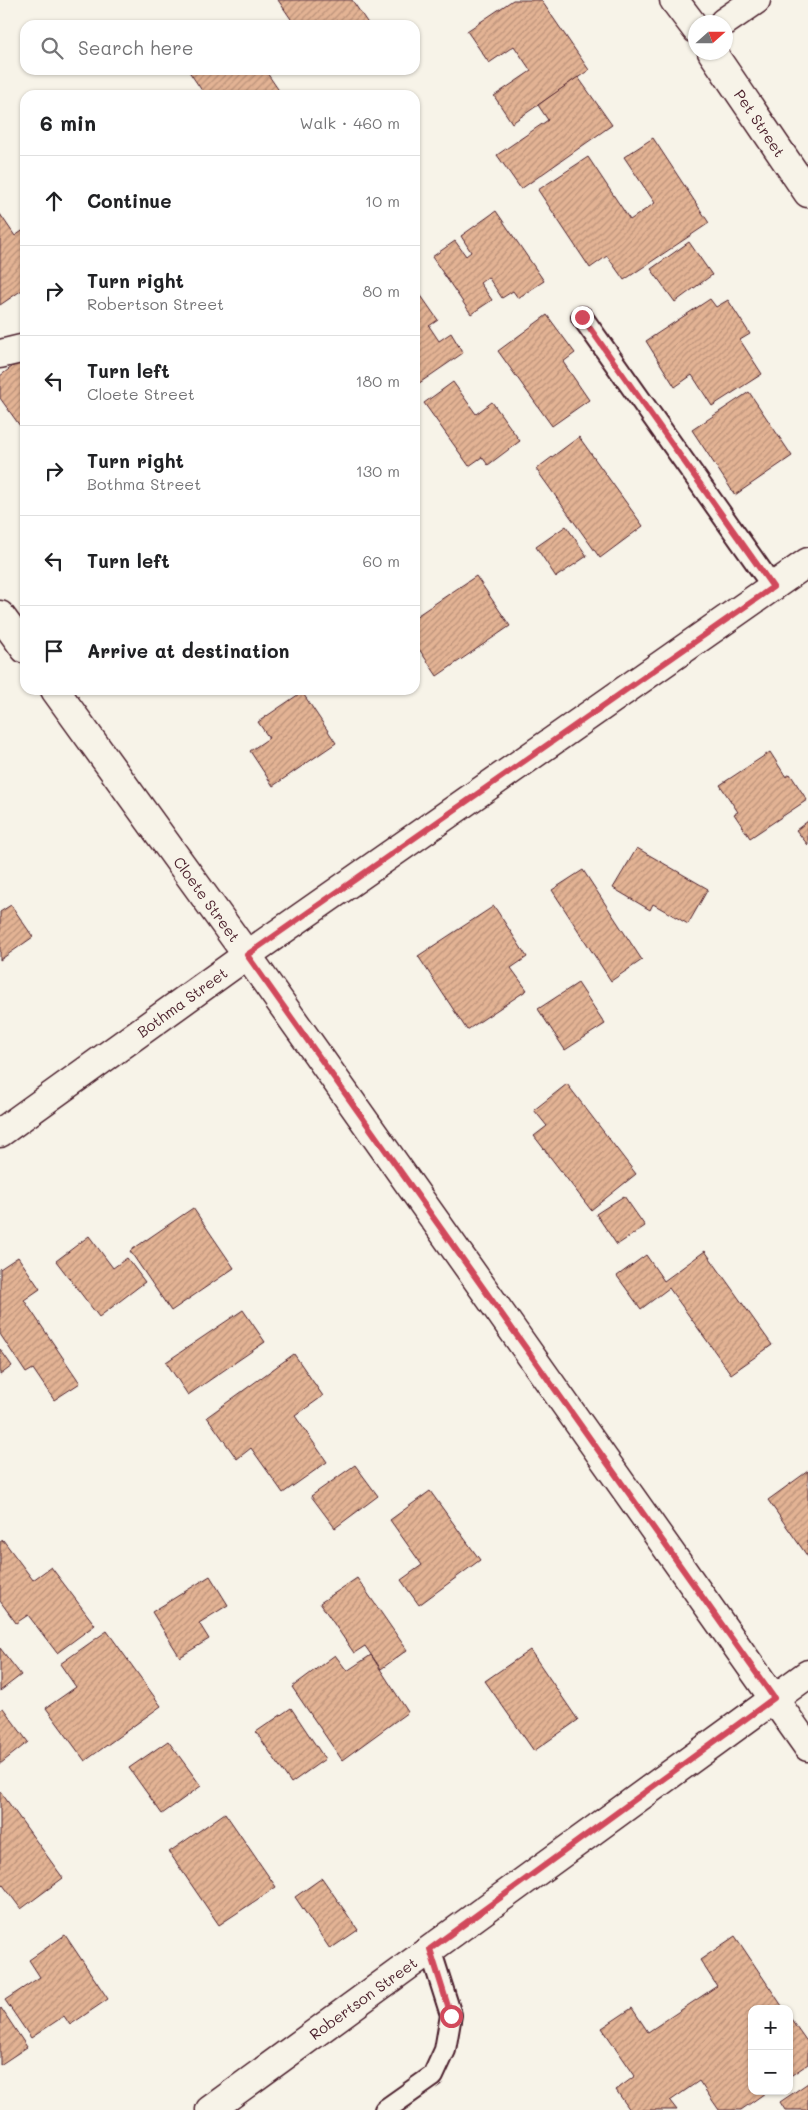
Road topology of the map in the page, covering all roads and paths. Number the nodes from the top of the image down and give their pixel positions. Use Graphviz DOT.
graph roads {
  1 [pos="674,0"];
  2 [pos="756,0"];
  3 [pos="733,16"];
  4 [pos="688,18"];
  5 [pos="717,60"];
  6 [pos="808,192"];
  7 [pos="582,317"];
  8 [pos="20,349"];
  9 [pos="0,354"];
  10 [pos="808,562"];
  11 [pos="773,587"];
  12 [pos="0,615"];
  13 [pos="20,642"];
  14 [pos="59,695"];
  15 [pos="247,955"];
  16 [pos="0,1133"];
  17 [pos="808,1674"];
  18 [pos="774,1698"];
  19 [pos="808,1747"];
  20 [pos="430,1949"];
  21 [pos="210,2110"];
  22 [pos="385,2110"];
  1 -- 4 [label="street"];
  2 -- 3 [label="street"];
  5 -- 6 [label="street, Pet Street"];
  7 -- 11 [label="lane"];
  8 -- 9 [label="street"];
  10 -- 11 [label="street, Bothma Street"];
  11 -- 15 [label="street, Bothma Street"];
  12 -- 13 [label="street"];
  14 -- 15 [label="street, Cloete Street"];
  15 -- 16 [label="street, Bothma Street"];
  15 -- 18 [label="street, Cloete Street"];
  17 -- 18 [label="street, Robertson Street"];
  18 -- 19 [label="street, Cloete Street"];
  18 -- 20 [label="street, Robertson Street"];
  20 -- 21 [label="street, Robertson Street"];
  20 -- 22 [label="lane"];
}
